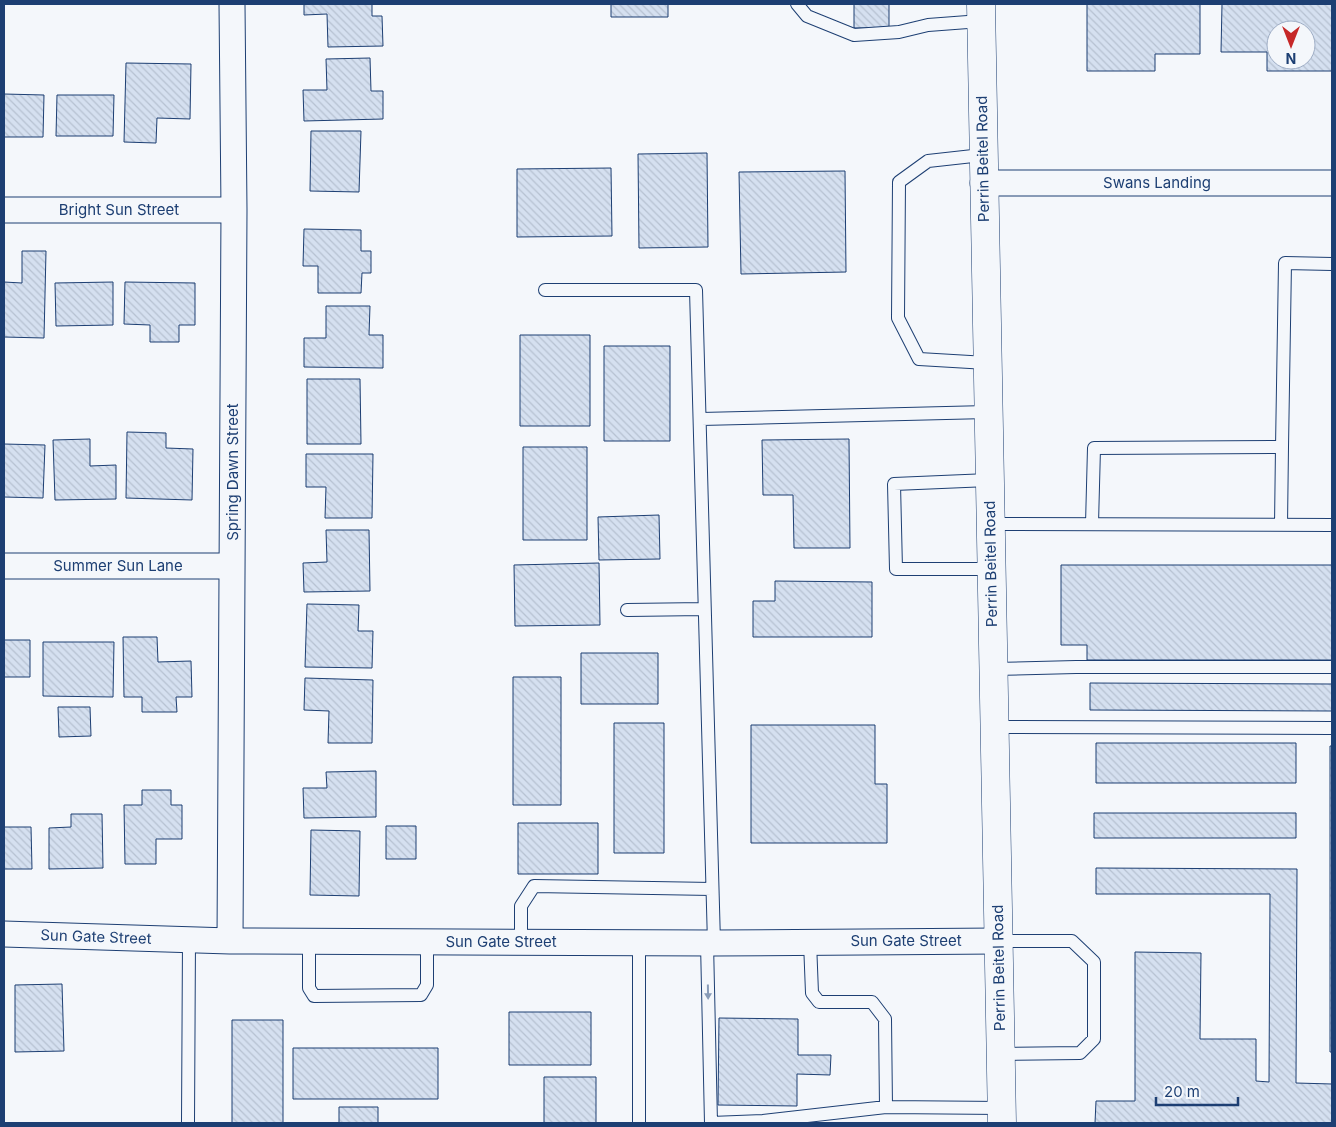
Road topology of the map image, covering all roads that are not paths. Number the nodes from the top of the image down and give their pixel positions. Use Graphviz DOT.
graph roads {
  1 [pos="232,4"];
  2 [pos="797,4"];
  3 [pos="981,13"];
  4 [pos="982,155"];
  5 [pos="982,183"];
  6 [pos="1332,183"];
  7 [pos="4,210"];
  8 [pos="234,210"];
  9 [pos="1332,264"];
  10 [pos="545,290"];
  11 [pos="986,363"];
  12 [pos="987,412"];
  13 [pos="701,419"];
  14 [pos="1282,447"];
  15 [pos="989,480"];
  16 [pos="990,524"];
  17 [pos="1092,524"];
  18 [pos="1281,525"];
  19 [pos="1332,525"];
  20 [pos="4,566"];
  21 [pos="232,566"];
  22 [pos="991,569"];
  23 [pos="704,609"];
  24 [pos="627,610"];
  25 [pos="1332,667"];
  26 [pos="993,669"];
  27 [pos="994,727"];
  28 [pos="1332,728"];
  29 [pos="712,889"];
  30 [pos="4,934"];
  31 [pos="189,940"];
  32 [pos="230,941"];
  33 [pos="309,941"];
  34 [pos="998,941"];
  35 [pos="427,942"];
  36 [pos="520,942"];
  37 [pos="810,942"];
  38 [pos="639,943"];
  39 [pos="710,943"];
  40 [pos="1001,1054"];
  41 [pos="886,1107"];
  42 [pos="1002,1116"];
  43 [pos="763,1122"];
  44 [pos="188,1123"];
  45 [pos="639,1123"];
  46 [pos="711,1123"];
  1 -- 8 [label="street, Spring Dawn Street"];
  2 -- 3 [label="lane"];
  3 -- 4 [label="main road, Perrin Beitel Road"];
  4 -- 5 [label="main road, Perrin Beitel Road"];
  4 -- 11 [label="lane"];
  5 -- 6 [label="street, Swans Landing"];
  5 -- 11 [label="main road, Perrin Beitel Road"];
  7 -- 8 [label="street, Bright Sun Street"];
  8 -- 21 [label="street, Spring Dawn Street"];
  9 -- 14 [label="lane"];
  10 -- 13 [label="lane"];
  11 -- 12 [label="main road, Perrin Beitel Road"];
  12 -- 13 [label="lane"];
  12 -- 15 [label="main road, Perrin Beitel Road"];
  13 -- 23 [label="lane"];
  14 -- 17 [label="lane"];
  14 -- 18 [label="lane"];
  15 -- 16 [label="main road, Perrin Beitel Road"];
  15 -- 22 [label="lane"];
  16 -- 17 [label="lane"];
  16 -- 22 [label="main road, Perrin Beitel Road"];
  17 -- 18 [label="lane"];
  18 -- 19 [label="lane"];
  20 -- 21 [label="street, Summer Sun Lane"];
  21 -- 32 [label="street, Spring Dawn Street"];
  22 -- 26 [label="main road, Perrin Beitel Road"];
  23 -- 24 [label="lane"];
  23 -- 29 [label="lane"];
  25 -- 26 [label="lane"];
  26 -- 27 [label="main road, Perrin Beitel Road"];
  27 -- 28 [label="lane"];
  27 -- 34 [label="main road, Perrin Beitel Road"];
  29 -- 36 [label="lane"];
  29 -- 39 [label="lane"];
  30 -- 31 [label="street, Sun Gate Street"];
  31 -- 32 [label="street, Sun Gate Street"];
  31 -- 44 [label="lane"];
  32 -- 33 [label="street, Sun Gate Street"];
  33 -- 35 [label="street, Sun Gate Street"];
  33 -- 35 [label="lane"];
  34 -- 37 [label="street, Sun Gate Street"];
  34 -- 40 [label="main road, Perrin Beitel Road"];
  34 -- 40 [label="lane"];
  35 -- 36 [label="street, Sun Gate Street"];
  36 -- 38 [label="street, Sun Gate Street"];
  37 -- 39 [label="street, Sun Gate Street"];
  37 -- 41 [label="lane"];
  38 -- 39 [label="street, Sun Gate Street"];
  38 -- 45 [label="lane"];
  39 -- 46 [label="lane, one-way"];
  40 -- 42 [label="main road, Perrin Beitel Road"];
  41 -- 42 [label="lane"];
  41 -- 43 [label="lane"];
  43 -- 46 [label="lane"];
}
